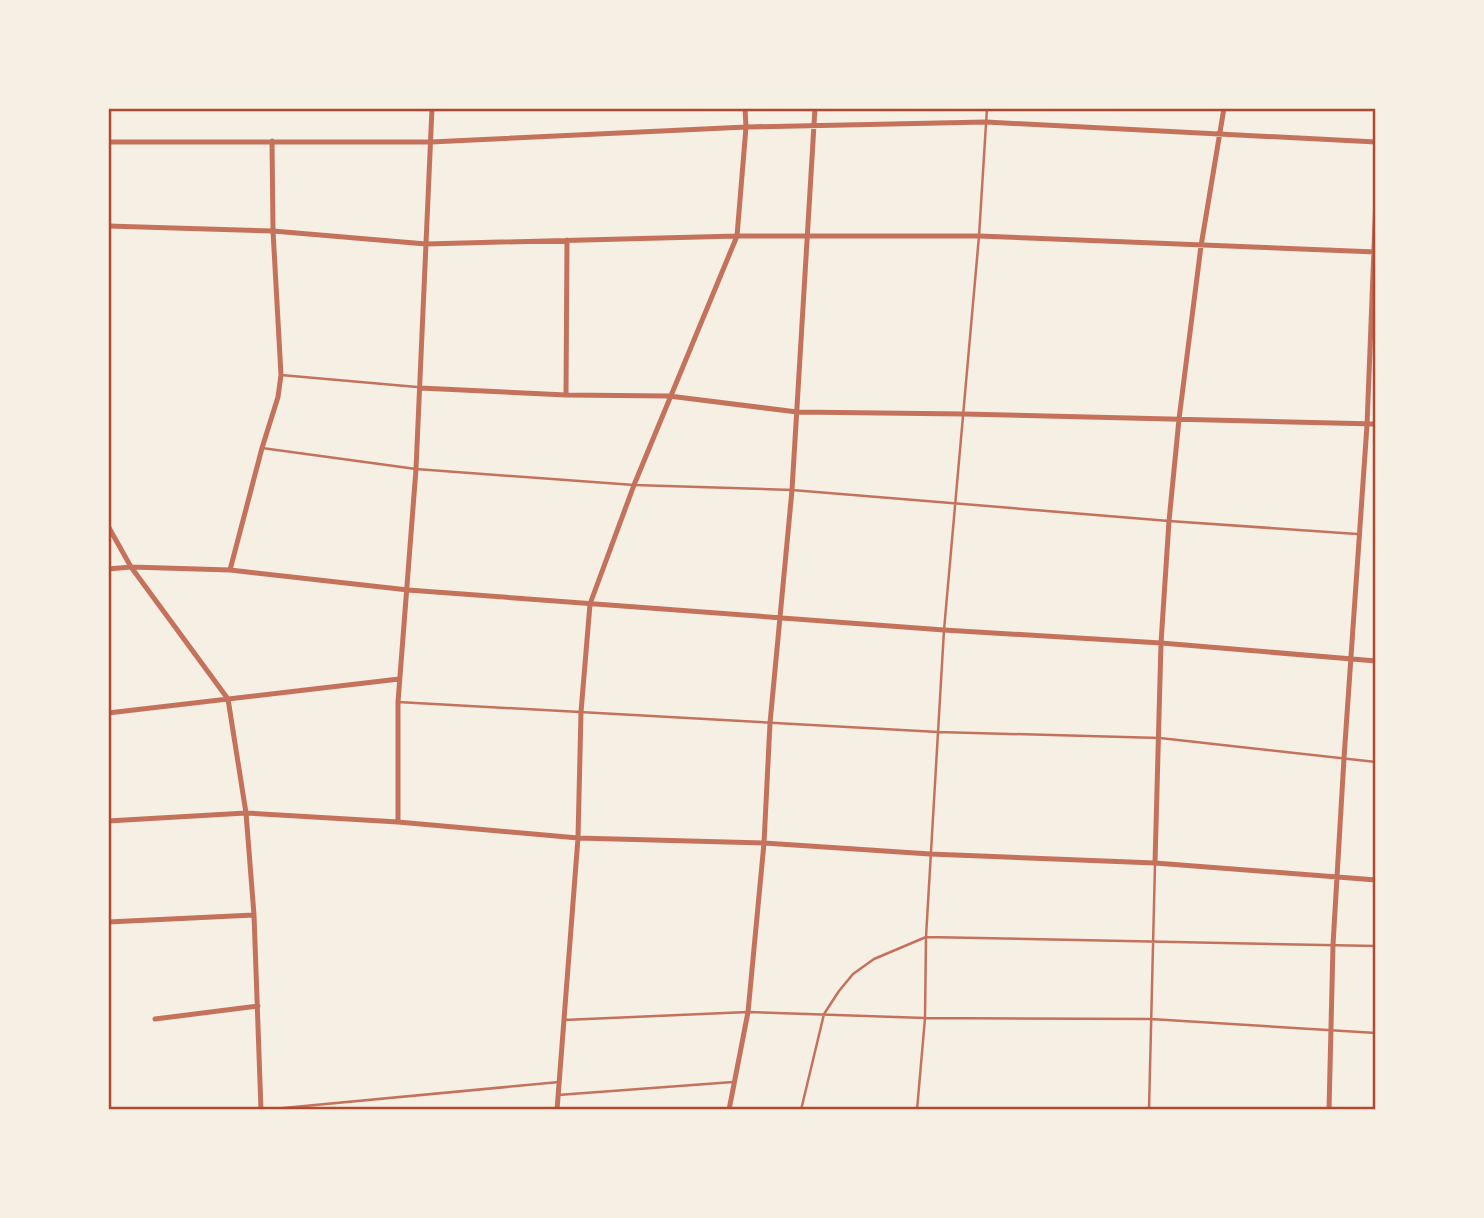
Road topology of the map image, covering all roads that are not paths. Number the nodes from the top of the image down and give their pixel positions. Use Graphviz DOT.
graph roads {
  1 [pos="432,108"];
  2 [pos="744,108"];
  3 [pos="815,108"];
  4 [pos="987,108"];
  5 [pos="1224,108"];
  6 [pos="986,121"];
  7 [pos="814,126"];
  8 [pos="746,127"];
  9 [pos="1220,134"];
  10 [pos="272,141"];
  11 [pos="108,142"];
  12 [pos="431,142"];
  13 [pos="1376,142"];
  14 [pos="1376,198"];
  15 [pos="108,226"];
  16 [pos="273,231"];
  17 [pos="737,236"];
  18 [pos="979,236"];
  19 [pos="807,237"];
  20 [pos="567,240"];
  21 [pos="426,244"];
  22 [pos="1201,246"];
  23 [pos="1374,252"];
  24 [pos="281,375"];
  25 [pos="420,388"];
  26 [pos="566,395"];
  27 [pos="669,396"];
  28 [pos="797,412"];
  29 [pos="964,414"];
  30 [pos="1179,419"];
  31 [pos="1376,424"];
  32 [pos="1367,425"];
  33 [pos="262,448"];
  34 [pos="416,468"];
  35 [pos="634,485"];
  36 [pos="792,490"];
  37 [pos="955,503"];
  38 [pos="1169,521"];
  39 [pos="108,526"];
  40 [pos="1358,534"];
  41 [pos="131,567"];
  42 [pos="108,569"];
  43 [pos="230,570"];
  44 [pos="408,590"];
  45 [pos="590,604"];
  46 [pos="780,617"];
  47 [pos="944,630"];
  48 [pos="1160,643"];
  49 [pos="1351,659"];
  50 [pos="1376,661"];
  51 [pos="399,679"];
  52 [pos="228,699"];
  53 [pos="398,702"];
  54 [pos="581,712"];
  55 [pos="108,713"];
  56 [pos="770,723"];
  57 [pos="938,732"];
  58 [pos="1160,738"];
  59 [pos="1343,758"];
  60 [pos="1376,762"];
  61 [pos="246,813"];
  62 [pos="108,821"];
  63 [pos="398,822"];
  64 [pos="578,838"];
  65 [pos="764,843"];
  66 [pos="930,854"];
  67 [pos="1155,863"];
  68 [pos="1338,877"];
  69 [pos="1376,880"];
  70 [pos="254,915"];
  71 [pos="108,922"];
  72 [pos="926,937"];
  73 [pos="1152,941"];
  74 [pos="1333,945"];
  75 [pos="1376,946"];
  76 [pos="258,1006"];
  77 [pos="748,1012"];
  78 [pos="824,1014"];
  79 [pos="925,1018"];
  80 [pos="155,1019"];
  81 [pos="1151,1019"];
  82 [pos="564,1020"];
  83 [pos="1333,1032"];
  84 [pos="1376,1033"];
  85 [pos="560,1082"];
  86 [pos="736,1082"];
  87 [pos="558,1095"];
  88 [pos="262,1110"];
  89 [pos="557,1110"];
  90 [pos="729,1110"];
  91 [pos="800,1110"];
  92 [pos="917,1110"];
  93 [pos="1149,1110"];
  94 [pos="1329,1110"];
  1 -- 12 [label="street"];
  2 -- 8 [label="street"];
  3 -- 7 [label="street"];
  4 -- 6 [label="lane"];
  5 -- 9 [label="street"];
  6 -- 7 [label="street"];
  6 -- 9 [label="street"];
  6 -- 18 [label="lane"];
  7 -- 8 [label="street"];
  7 -- 19 [label="street"];
  8 -- 12 [label="street"];
  8 -- 17 [label="street"];
  9 -- 13 [label="street"];
  9 -- 22 [label="street"];
  10 -- 11 [label="street"];
  10 -- 12 [label="street"];
  10 -- 16 [label="street"];
  12 -- 21 [label="street"];
  14 -- 23 [label="street"];
  15 -- 16 [label="street"];
  16 -- 21 [label="street"];
  16 -- 24 [label="street"];
  17 -- 19 [label="street"];
  17 -- 20 [label="street"];
  17 -- 27 [label="street"];
  18 -- 19 [label="street"];
  18 -- 22 [label="street"];
  18 -- 29 [label="lane"];
  19 -- 28 [label="street"];
  20 -- 21 [label="street"];
  20 -- 26 [label="street"];
  21 -- 25 [label="street"];
  22 -- 23 [label="street"];
  22 -- 30 [label="street"];
  23 -- 32 [label="street"];
  24 -- 25 [label="lane"];
  24 -- 33 [label="street"];
  25 -- 26 [label="street"];
  25 -- 34 [label="street"];
  26 -- 27 [label="street"];
  27 -- 28 [label="street"];
  27 -- 35 [label="street"];
  28 -- 29 [label="street"];
  28 -- 36 [label="street"];
  29 -- 30 [label="street"];
  29 -- 37 [label="lane"];
  30 -- 32 [label="street"];
  30 -- 38 [label="street"];
  31 -- 32 [label="street"];
  32 -- 40 [label="street"];
  33 -- 34 [label="lane"];
  33 -- 43 [label="street"];
  34 -- 35 [label="lane"];
  34 -- 44 [label="street"];
  35 -- 36 [label="lane"];
  35 -- 45 [label="street"];
  36 -- 37 [label="lane"];
  36 -- 46 [label="street"];
  37 -- 38 [label="lane"];
  37 -- 47 [label="lane"];
  38 -- 40 [label="lane"];
  38 -- 48 [label="street"];
  39 -- 41 [label="street"];
  40 -- 49 [label="street"];
  41 -- 42 [label="street"];
  41 -- 43 [label="street"];
  41 -- 52 [label="street"];
  43 -- 44 [label="street"];
  44 -- 45 [label="street"];
  44 -- 51 [label="street"];
  45 -- 46 [label="street"];
  45 -- 54 [label="street"];
  46 -- 47 [label="street"];
  46 -- 56 [label="street"];
  47 -- 48 [label="street"];
  47 -- 57 [label="lane"];
  48 -- 49 [label="street"];
  48 -- 58 [label="street"];
  49 -- 50 [label="street"];
  49 -- 59 [label="street"];
  51 -- 52 [label="street"];
  51 -- 53 [label="street"];
  52 -- 55 [label="street"];
  52 -- 61 [label="street"];
  53 -- 54 [label="lane"];
  53 -- 63 [label="street"];
  54 -- 56 [label="lane"];
  54 -- 64 [label="street"];
  56 -- 57 [label="lane"];
  56 -- 65 [label="street"];
  57 -- 58 [label="lane"];
  57 -- 66 [label="lane"];
  58 -- 59 [label="lane"];
  58 -- 67 [label="street"];
  59 -- 60 [label="lane"];
  59 -- 68 [label="street"];
  61 -- 62 [label="street"];
  61 -- 63 [label="street"];
  61 -- 70 [label="street"];
  63 -- 64 [label="street"];
  64 -- 65 [label="street"];
  64 -- 82 [label="street"];
  65 -- 66 [label="street"];
  65 -- 77 [label="street"];
  66 -- 67 [label="street"];
  66 -- 72 [label="lane"];
  67 -- 68 [label="street"];
  67 -- 73 [label="lane"];
  68 -- 69 [label="street"];
  68 -- 74 [label="street"];
  70 -- 71 [label="street"];
  70 -- 76 [label="street"];
  72 -- 73 [label="lane"];
  72 -- 78 [label="lane"];
  72 -- 79 [label="lane"];
  73 -- 74 [label="lane"];
  73 -- 81 [label="lane"];
  74 -- 75 [label="lane"];
  74 -- 83 [label="street"];
  76 -- 80 [label="street"];
  76 -- 88 [label="street"];
  77 -- 78 [label="lane"];
  77 -- 82 [label="lane"];
  77 -- 86 [label="street"];
  78 -- 79 [label="lane"];
  78 -- 91 [label="lane"];
  79 -- 81 [label="lane"];
  79 -- 92 [label="lane"];
  81 -- 83 [label="lane"];
  81 -- 93 [label="lane"];
  82 -- 85 [label="street"];
  83 -- 84 [label="lane"];
  83 -- 94 [label="street"];
  85 -- 87 [label="street"];
  85 -- 88 [label="lane"];
  86 -- 87 [label="lane"];
  86 -- 90 [label="street"];
  87 -- 89 [label="street"];
}
